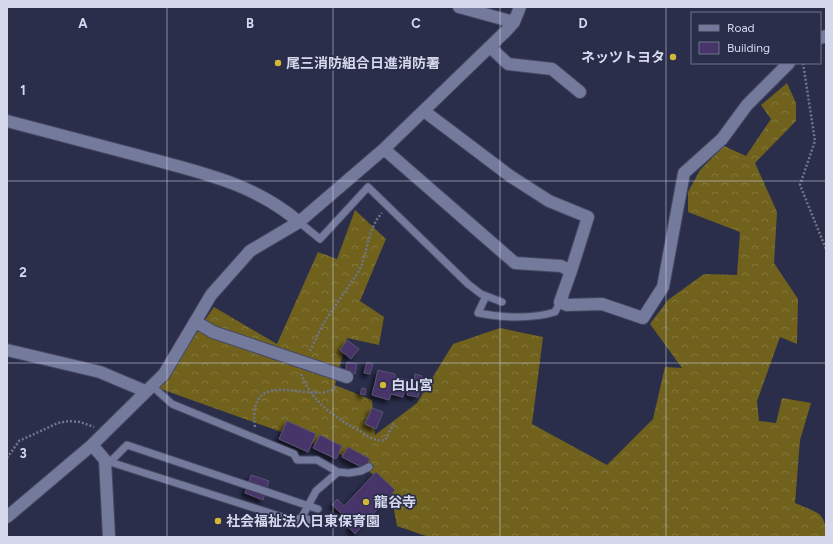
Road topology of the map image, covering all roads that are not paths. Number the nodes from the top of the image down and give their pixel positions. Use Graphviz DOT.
graph roads {
  1 [pos="459,7"];
  2 [pos="520,7"];
  3 [pos="514,22"];
  4 [pos="490,47"];
  5 [pos="788,64"];
  6 [pos="580,92"];
  7 [pos="424,111"];
  8 [pos="7,121"];
  9 [pos="384,149"];
  10 [pos="299,222"];
  11 [pos="571,271"];
  12 [pos="486,296"];
  13 [pos="502,302"];
  14 [pos="560,302"];
  15 [pos="196,322"];
  16 [pos="7,350"];
  17 [pos="344,376"];
  18 [pos="148,388"];
  19 [pos="92,445"];
  20 [pos="108,461"];
  21 [pos="369,467"];
  22 [pos="338,472"];
  23 [pos="308,506"];
  24 [pos="318,509"];
  25 [pos="302,516"];
  26 [pos="7,517"];
  27 [pos="315,522"];
  28 [pos="109,537"];
  1 -- 3 [label="street"];
  2 -- 3 [label="street"];
  3 -- 4 [label="street"];
  4 -- 6 [label="street"];
  4 -- 7 [label="street"];
  5 -- 14 [label="street"];
  7 -- 9 [label="street"];
  7 -- 11 [label="street"];
  8 -- 10 [label="street"];
  9 -- 10 [label="street"];
  9 -- 11 [label="street"];
  10 -- 12 [label="lane"];
  10 -- 15 [label="street"];
  11 -- 14 [label="street"];
  12 -- 13 [label="lane"];
  12 -- 14 [label="lane"];
  15 -- 17 [label="street"];
  15 -- 18 [label="street"];
  16 -- 18 [label="street"];
  18 -- 19 [label="street"];
  18 -- 22 [label="lane"];
  19 -- 20 [label="street"];
  19 -- 26 [label="street"];
  20 -- 23 [label="lane"];
  20 -- 25 [label="lane"];
  20 -- 28 [label="street"];
  21 -- 22 [label="lane"];
  22 -- 23 [label="lane"];
  23 -- 24 [label="lane"];
  23 -- 25 [label="lane"];
  25 -- 27 [label="lane"];
}
